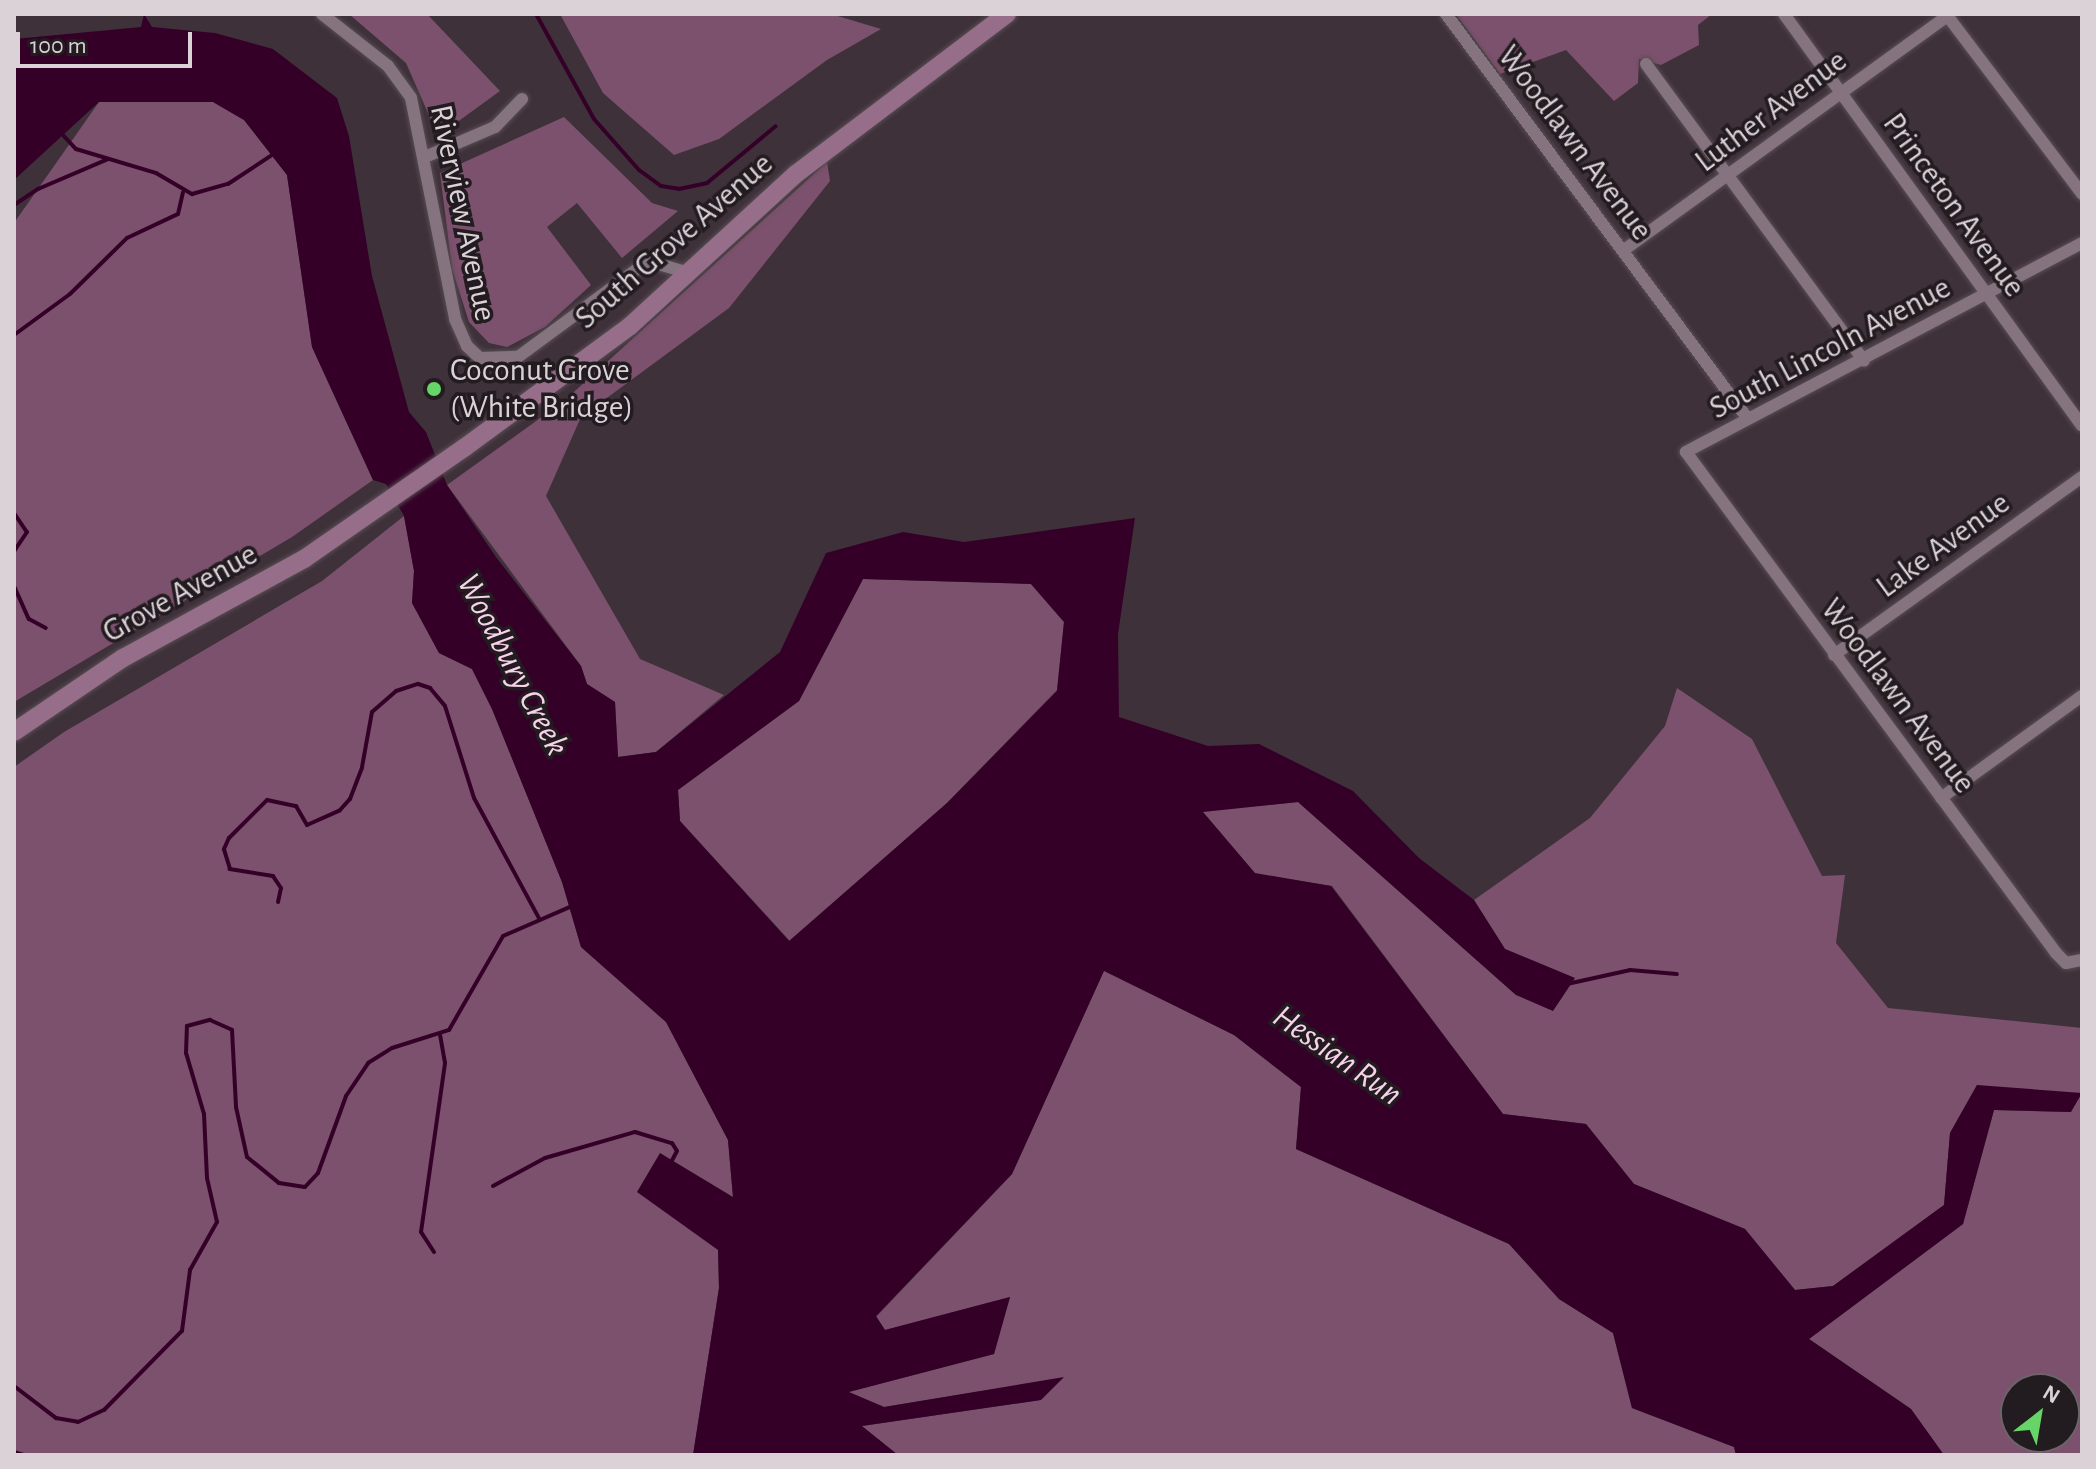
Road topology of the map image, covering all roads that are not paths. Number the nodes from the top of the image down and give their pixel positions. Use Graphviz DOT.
graph roads {
  1 [pos="322,14"];
  2 [pos="1007,14"];
  3 [pos="1446,14"];
  4 [pos="1784,14"];
  5 [pos="1948,15"];
  6 [pos="1646,64"];
  7 [pos="1840,90"];
  8 [pos="522,99"];
  9 [pos="425,157"];
  10 [pos="1731,175"];
  11 [pos="2082,194"];
  12 [pos="2082,243"];
  13 [pos="1624,250"];
  14 [pos="689,273"];
  15 [pos="1987,295"];
  16 [pos="1864,361"];
  17 [pos="1748,419"];
  18 [pos="2082,426"];
  19 [pos="1686,452"];
  20 [pos="2082,477"];
  21 [pos="376,510"];
  22 [pos="1834,655"];
  23 [pos="2082,696"];
  24 [pos="14,732"];
  25 [pos="1941,798"];
  26 [pos="2078,963"];
  1 -- 9 [label="street, Riverview Avenue"];
  2 -- 14 [label="main road, South Grove Avenue"];
  3 -- 13 [label="street, Woodlawn Avenue"];
  4 -- 7 [label="street, Princeton Avenue"];
  5 -- 7 [label="street, Luther Avenue"];
  5 -- 11 [label="street"];
  6 -- 10 [label="street"];
  7 -- 10 [label="street, Luther Avenue"];
  7 -- 15 [label="street, Princeton Avenue"];
  8 -- 9 [label="street"];
  9 -- 14 [label="street, Riverview Avenue"];
  10 -- 13 [label="street, Luther Avenue"];
  10 -- 16 [label="street"];
  12 -- 15 [label="street, South Lincoln Avenue"];
  13 -- 17 [label="street, Woodlawn Avenue"];
  14 -- 21 [label="main road, South Grove Avenue"];
  15 -- 16 [label="street, South Lincoln Avenue"];
  15 -- 18 [label="street, Princeton Avenue"];
  16 -- 17 [label="street, South Lincoln Avenue"];
  17 -- 19 [label="street, South Lincoln Avenue"];
  19 -- 22 [label="street, Woodlawn Avenue"];
  20 -- 22 [label="street, Lake Avenue"];
  21 -- 24 [label="main road, Grove Avenue"];
  22 -- 25 [label="street, Woodlawn Avenue"];
  23 -- 25 [label="street"];
  25 -- 26 [label="street, Woodlawn Avenue"];
}
